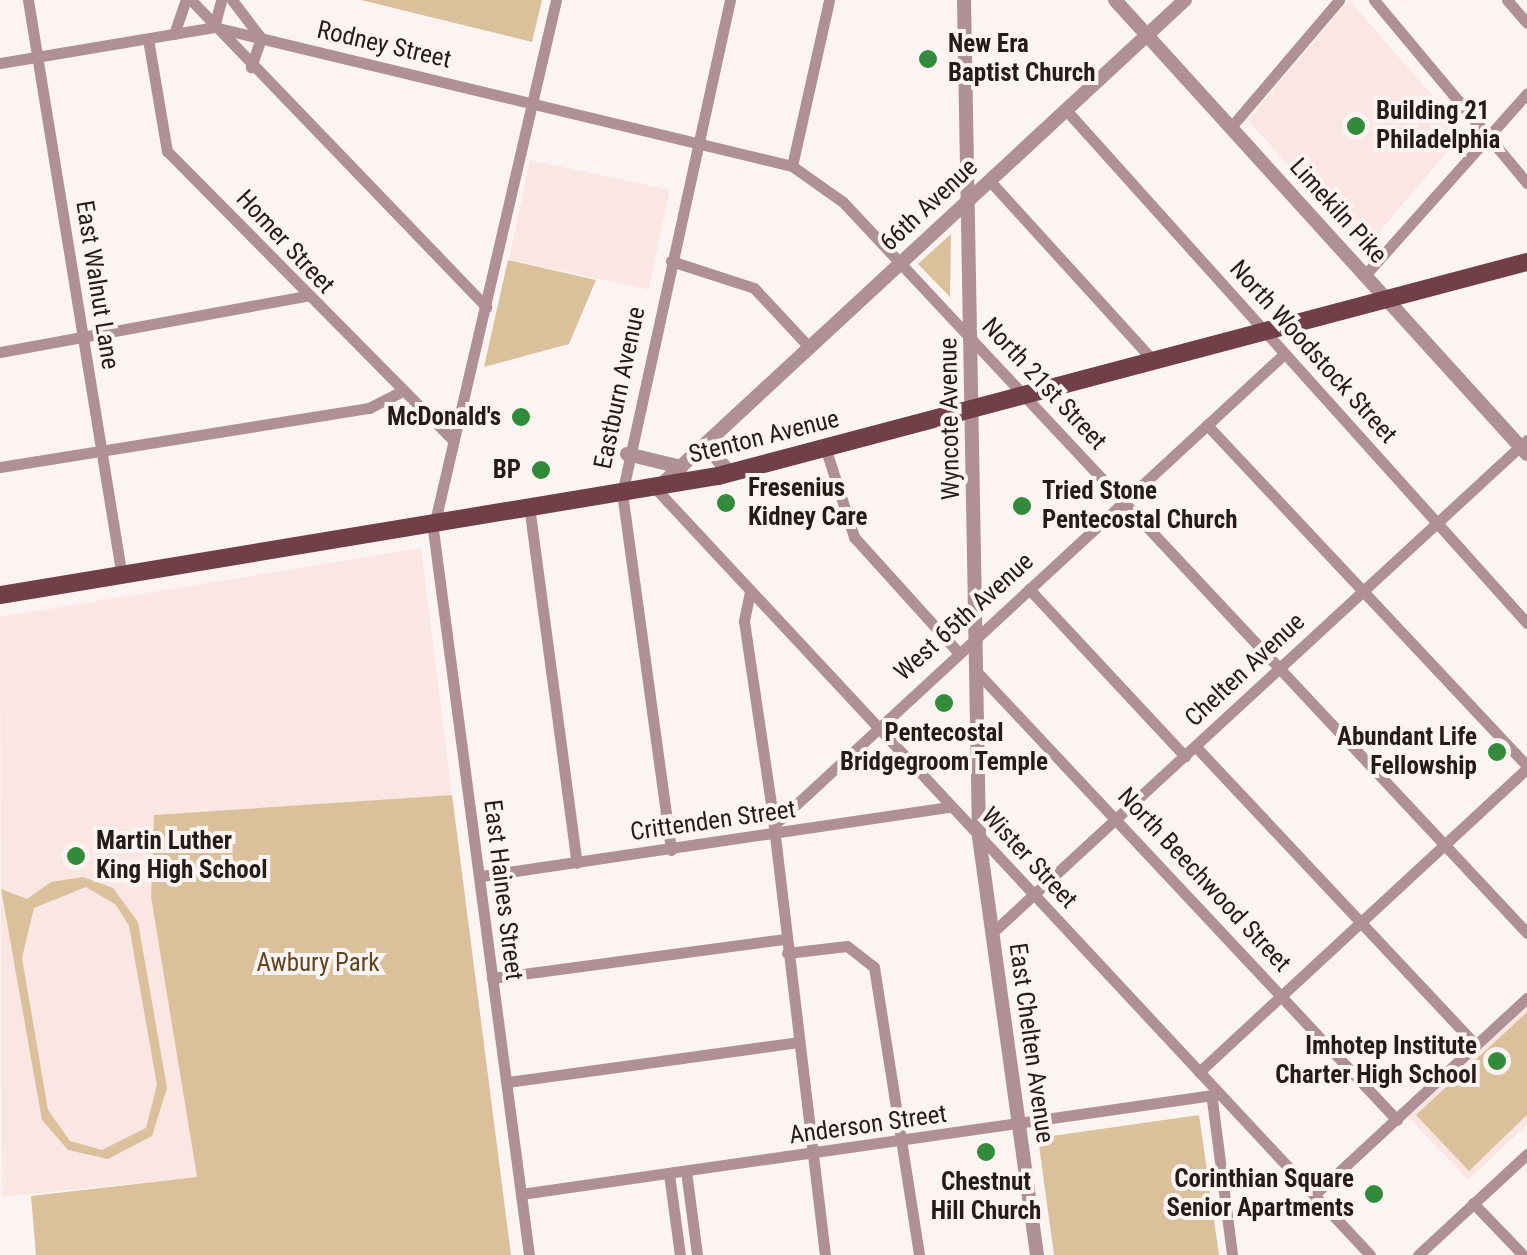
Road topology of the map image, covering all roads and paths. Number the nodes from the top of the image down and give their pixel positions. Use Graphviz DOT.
graph roads {
  1 [pos="28,0"];
  2 [pos="188,0"];
  3 [pos="222,0"];
  4 [pos="232,0"];
  5 [pos="556,0"];
  6 [pos="730,0"];
  7 [pos="829,0"];
  8 [pos="964,0"];
  9 [pos="1115,0"];
  10 [pos="1185,0"];
  11 [pos="1339,0"];
  12 [pos="1374,0"];
  13 [pos="1508,0"];
  14 [pos="1527,24"];
  15 [pos="214,27"];
  16 [pos="174,34"];
  17 [pos="1147,35"];
  18 [pos="261,38"];
  19 [pos="148,39"];
  20 [pos="37,56"];
  21 [pos="0,63"];
  22 [pos="251,67"];
  23 [pos="1527,93"];
  24 [pos="532,104"];
  25 [pos="1066,110"];
  26 [pos="1231,126"];
  27 [pos="1488,138"];
  28 [pos="697,140"];
  29 [pos="792,166"];
  30 [pos="989,180"];
  31 [pos="1527,183"];
  32 [pos="968,200"];
  33 [pos="671,261"];
  34 [pos="1527,262"];
  35 [pos="900,264"];
  36 [pos="1366,274"];
  37 [pos="305,296"];
  38 [pos="1388,298"];
  39 [pos="486,307"];
  40 [pos="1263,331"];
  41 [pos="84,338"];
  42 [pos="970,338"];
  43 [pos="809,347"];
  44 [pos="0,352"];
  45 [pos="1283,355"];
  46 [pos="1153,360"];
  47 [pos="398,394"];
  48 [pos="1024,396"];
  49 [pos="972,410"];
  50 [pos="1207,424"];
  51 [pos="454,440"];
  52 [pos="705,445"];
  53 [pos="825,447"];
  54 [pos="1525,447"];
  55 [pos="102,451"];
  56 [pos="627,454"];
  57 [pos="0,466"];
  58 [pos="681,467"];
  59 [pos="730,473"];
  60 [pos="656,490"];
  61 [pos="622,494"];
  62 [pos="1124,502"];
  63 [pos="530,513"];
  64 [pos="1437,524"];
  65 [pos="433,530"];
  66 [pos="122,576"];
  67 [pos="1030,589"];
  68 [pos="750,592"];
  69 [pos="1364,592"];
  70 [pos="0,595"];
  71 [pos="1527,623"];
  72 [pos="976,639"];
  73 [pos="958,652"];
  74 [pos="1279,668"];
  75 [pos="977,672"];
  76 [pos="876,727"];
  77 [pos="1196,747"];
  78 [pos="1185,756"];
  79 [pos="1527,767"];
  80 [pos="951,807"];
  81 [pos="1116,820"];
  82 [pos="773,830"];
  83 [pos="979,837"];
  84 [pos="1444,845"];
  85 [pos="671,850"];
  86 [pos="577,862"];
  87 [pos="481,876"];
  88 [pos="1033,896"];
  89 [pos="1362,922"];
  90 [pos="993,932"];
  91 [pos="1527,933"];
  92 [pos="785,939"];
  93 [pos="787,953"];
  94 [pos="492,978"];
  95 [pos="1282,996"];
  96 [pos="1527,998"];
  97 [pos="798,1042"];
  98 [pos="1476,1045"];
  99 [pos="1199,1072"];
  100 [pos="507,1082"];
  101 [pos="1216,1097"];
  102 [pos="1397,1120"];
  103 [pos="1020,1127"];
  104 [pos="900,1143"];
  105 [pos="812,1154"];
  106 [pos="1527,1154"];
  107 [pos="686,1171"];
  108 [pos="669,1174"];
  109 [pos="520,1194"];
  110 [pos="1314,1195"];
  111 [pos="1474,1202"];
  112 [pos="529,1255"];
  113 [pos="680,1255"];
  114 [pos="697,1255"];
  115 [pos="826,1255"];
  116 [pos="920,1255"];
  117 [pos="1037,1255"];
  118 [pos="1232,1255"];
  119 [pos="1370,1255"];
  120 [pos="1418,1255"];
  121 [pos="1523,1255"];
  1 -- 20 [label="street, East Walnut Lane"];
  2 -- 15 [label="street"];
  2 -- 16 [label="street"];
  3 -- 15 [label="street"];
  4 -- 18 [label="street"];
  5 -- 24 [label="street"];
  6 -- 28 [label="street, Eastburn Avenue"];
  7 -- 29 [label="street"];
  8 -- 32 [label="street, Wyncote Avenue"];
  9 -- 17 [label="street, Limekiln Pike"];
  10 -- 17 [label="street, 66th Avenue"];
  11 -- 26 [label="street"];
  12 -- 27 [label="street"];
  13 -- 14 [label="street"];
  15 -- 16 [label="street, Rodney Street"];
  15 -- 18 [label="street, Rodney Street"];
  15 -- 22 [label="street"];
  16 -- 19 [label="street, Rodney Street"];
  17 -- 25 [label="street, 66th Avenue"];
  17 -- 26 [label="street, Limekiln Pike"];
  18 -- 22 [label="street"];
  18 -- 24 [label="street, Rodney Street"];
  19 -- 20 [label="street, Rodney Street"];
  19 -- 37 [label="street, Homer Street"];
  20 -- 21 [label="street, Rodney Street"];
  20 -- 41 [label="street, East Walnut Lane"];
  22 -- 39 [label="street"];
  23 -- 27 [label="street"];
  24 -- 28 [label="street, Rodney Street"];
  24 -- 39 [label="street"];
  25 -- 30 [label="street, 66th Avenue"];
  25 -- 40 [label="street, North Woodstock Street"];
  26 -- 36 [label="street, Limekiln Pike"];
  27 -- 31 [label="street"];
  27 -- 36 [label="street"];
  28 -- 29 [label="street, North 21st Street"];
  28 -- 33 [label="street, Eastburn Avenue"];
  29 -- 35 [label="street, North 21st Street"];
  30 -- 32 [label="street, 66th Avenue"];
  30 -- 46 [label="street"];
  32 -- 35 [label="street, 66th Avenue"];
  32 -- 42 [label="street, Wyncote Avenue"];
  33 -- 43 [label="street"];
  33 -- 56 [label="street, Eastburn Avenue"];
  34 -- 38 [label="main road, Stenton Avenue"];
  35 -- 42 [label="street, North 21st Street"];
  35 -- 43 [label="street, 66th Avenue"];
  36 -- 38 [label="street, Limekiln Pike"];
  37 -- 41 [label="street"];
  37 -- 47 [label="street, Homer Street"];
  38 -- 40 [label="main road, Stenton Avenue"];
  38 -- 54 [label="street, Limekiln Pike"];
  39 -- 51 [label="street"];
  40 -- 45 [label="street, North Woodstock Street"];
  40 -- 46 [label="main road, Stenton Avenue"];
  41 -- 44 [label="street"];
  41 -- 55 [label="street, East Walnut Lane"];
  42 -- 48 [label="street, North 21st Street"];
  42 -- 49 [label="street, Wyncote Avenue"];
  43 -- 52 [label="street, 66th Avenue"];
  45 -- 50 [label="street, West 65th Avenue"];
  45 -- 64 [label="street, North Woodstock Street"];
  46 -- 48 [label="main road, Stenton Avenue"];
  47 -- 51 [label="street, Homer Street"];
  47 -- 55 [label="street"];
  48 -- 49 [label="main road, Stenton Avenue"];
  48 -- 62 [label="street, North 21st Street"];
  49 -- 53 [label="main road, Stenton Avenue"];
  49 -- 72 [label="street, Wyncote Avenue"];
  50 -- 62 [label="street, West 65th Avenue"];
  50 -- 69 [label="street"];
  51 -- 65 [label="street"];
  52 -- 58 [label="street, 66th Avenue"];
  52 -- 59 [label="street"];
  53 -- 59 [label="main road, Stenton Avenue"];
  53 -- 73 [label="street"];
  54 -- 64 [label="street, Chelten Avenue"];
  55 -- 57 [label="street"];
  55 -- 66 [label="street, East Walnut Lane"];
  56 -- 58 [label="street"];
  56 -- 61 [label="street, Eastburn Avenue"];
  58 -- 60 [label="street, 66th Avenue"];
  59 -- 60 [label="main road, Stenton Avenue"];
  60 -- 61 [label="main road, Stenton Avenue"];
  60 -- 68 [label="street, Wister Street"];
  61 -- 63 [label="main road, Stenton Avenue"];
  61 -- 85 [label="street, Eastburn Avenue"];
  62 -- 67 [label="street, West 65th Avenue"];
  62 -- 74 [label="street, North 21st Street"];
  63 -- 65 [label="main road, Stenton Avenue"];
  63 -- 86 [label="street"];
  64 -- 69 [label="street, Chelten Avenue"];
  64 -- 71 [label="street, North Woodstock Street"];
  65 -- 66 [label="main road, Stenton Avenue"];
  65 -- 87 [label="street, East Haines Street"];
  66 -- 70 [label="main road, Stenton Avenue"];
  67 -- 72 [label="street, West 65th Avenue"];
  67 -- 78 [label="street"];
  68 -- 76 [label="street, Wister Street"];
  68 -- 82 [label="street"];
  69 -- 74 [label="street, Chelten Avenue"];
  69 -- 79 [label="street"];
  72 -- 73 [label="street, West 65th Avenue"];
  72 -- 75 [label="street, Wyncote Avenue"];
  73 -- 76 [label="street, West 65th Avenue"];
  74 -- 77 [label="street, Chelten Avenue"];
  74 -- 84 [label="street, North 21st Street"];
  75 -- 81 [label="street, North Beechwood Street"];
  75 -- 83 [label="street, Wyncote Avenue"];
  76 -- 80 [label="street, Wister Street"];
  76 -- 82 [label="street, West 65th Avenue"];
  77 -- 78 [label="street, Chelten Avenue"];
  77 -- 89 [label="street"];
  78 -- 81 [label="street, Chelten Avenue"];
  79 -- 84 [label="street"];
  80 -- 82 [label="street, Crittenden Street"];
  80 -- 83 [label="street, Wister Street"];
  81 -- 88 [label="street, Chelten Avenue"];
  81 -- 95 [label="street, North Beechwood Street"];
  82 -- 85 [label="street, Crittenden Street"];
  82 -- 92 [label="street"];
  83 -- 88 [label="street, Wister Street"];
  83 -- 90 [label="street, East Chelten Avenue"];
  84 -- 89 [label="street"];
  84 -- 91 [label="street, North 21st Street"];
  85 -- 86 [label="street, Crittenden Street"];
  86 -- 87 [label="street, Crittenden Street"];
  87 -- 94 [label="street, East Haines Street"];
  88 -- 90 [label="street, Chelten Avenue"];
  88 -- 99 [label="street, Wister Street"];
  89 -- 95 [label="street"];
  89 -- 98 [label="street"];
  90 -- 103 [label="street, East Chelten Avenue"];
  92 -- 93 [label="street"];
  92 -- 94 [label="street"];
  93 -- 97 [label="street"];
  93 -- 104 [label="street"];
  94 -- 100 [label="street, East Haines Street"];
  95 -- 99 [label="street"];
  95 -- 102 [label="street, North Beechwood Street"];
  96 -- 98 [label="street"];
  97 -- 100 [label="street"];
  97 -- 105 [label="street"];
  98 -- 102 [label="street"];
  99 -- 101 [label="street, Wister Street"];
  100 -- 109 [label="street, East Haines Street"];
  101 -- 103 [label="street, Anderson Street"];
  101 -- 110 [label="street, Wister Street"];
  101 -- 118 [label="street"];
  102 -- 110 [label="street"];
  103 -- 104 [label="street, Anderson Street"];
  103 -- 117 [label="street, East Chelten Avenue"];
  104 -- 105 [label="street, Anderson Street"];
  104 -- 116 [label="street"];
  105 -- 107 [label="street, Anderson Street"];
  105 -- 115 [label="street"];
  106 -- 111 [label="street"];
  107 -- 108 [label="street, Anderson Street"];
  107 -- 114 [label="street"];
  108 -- 109 [label="street, Anderson Street"];
  108 -- 113 [label="street"];
  109 -- 112 [label="street, East Haines Street"];
  110 -- 119 [label="street, Wister Street"];
  111 -- 120 [label="street"];
  111 -- 121 [label="street"];
}
